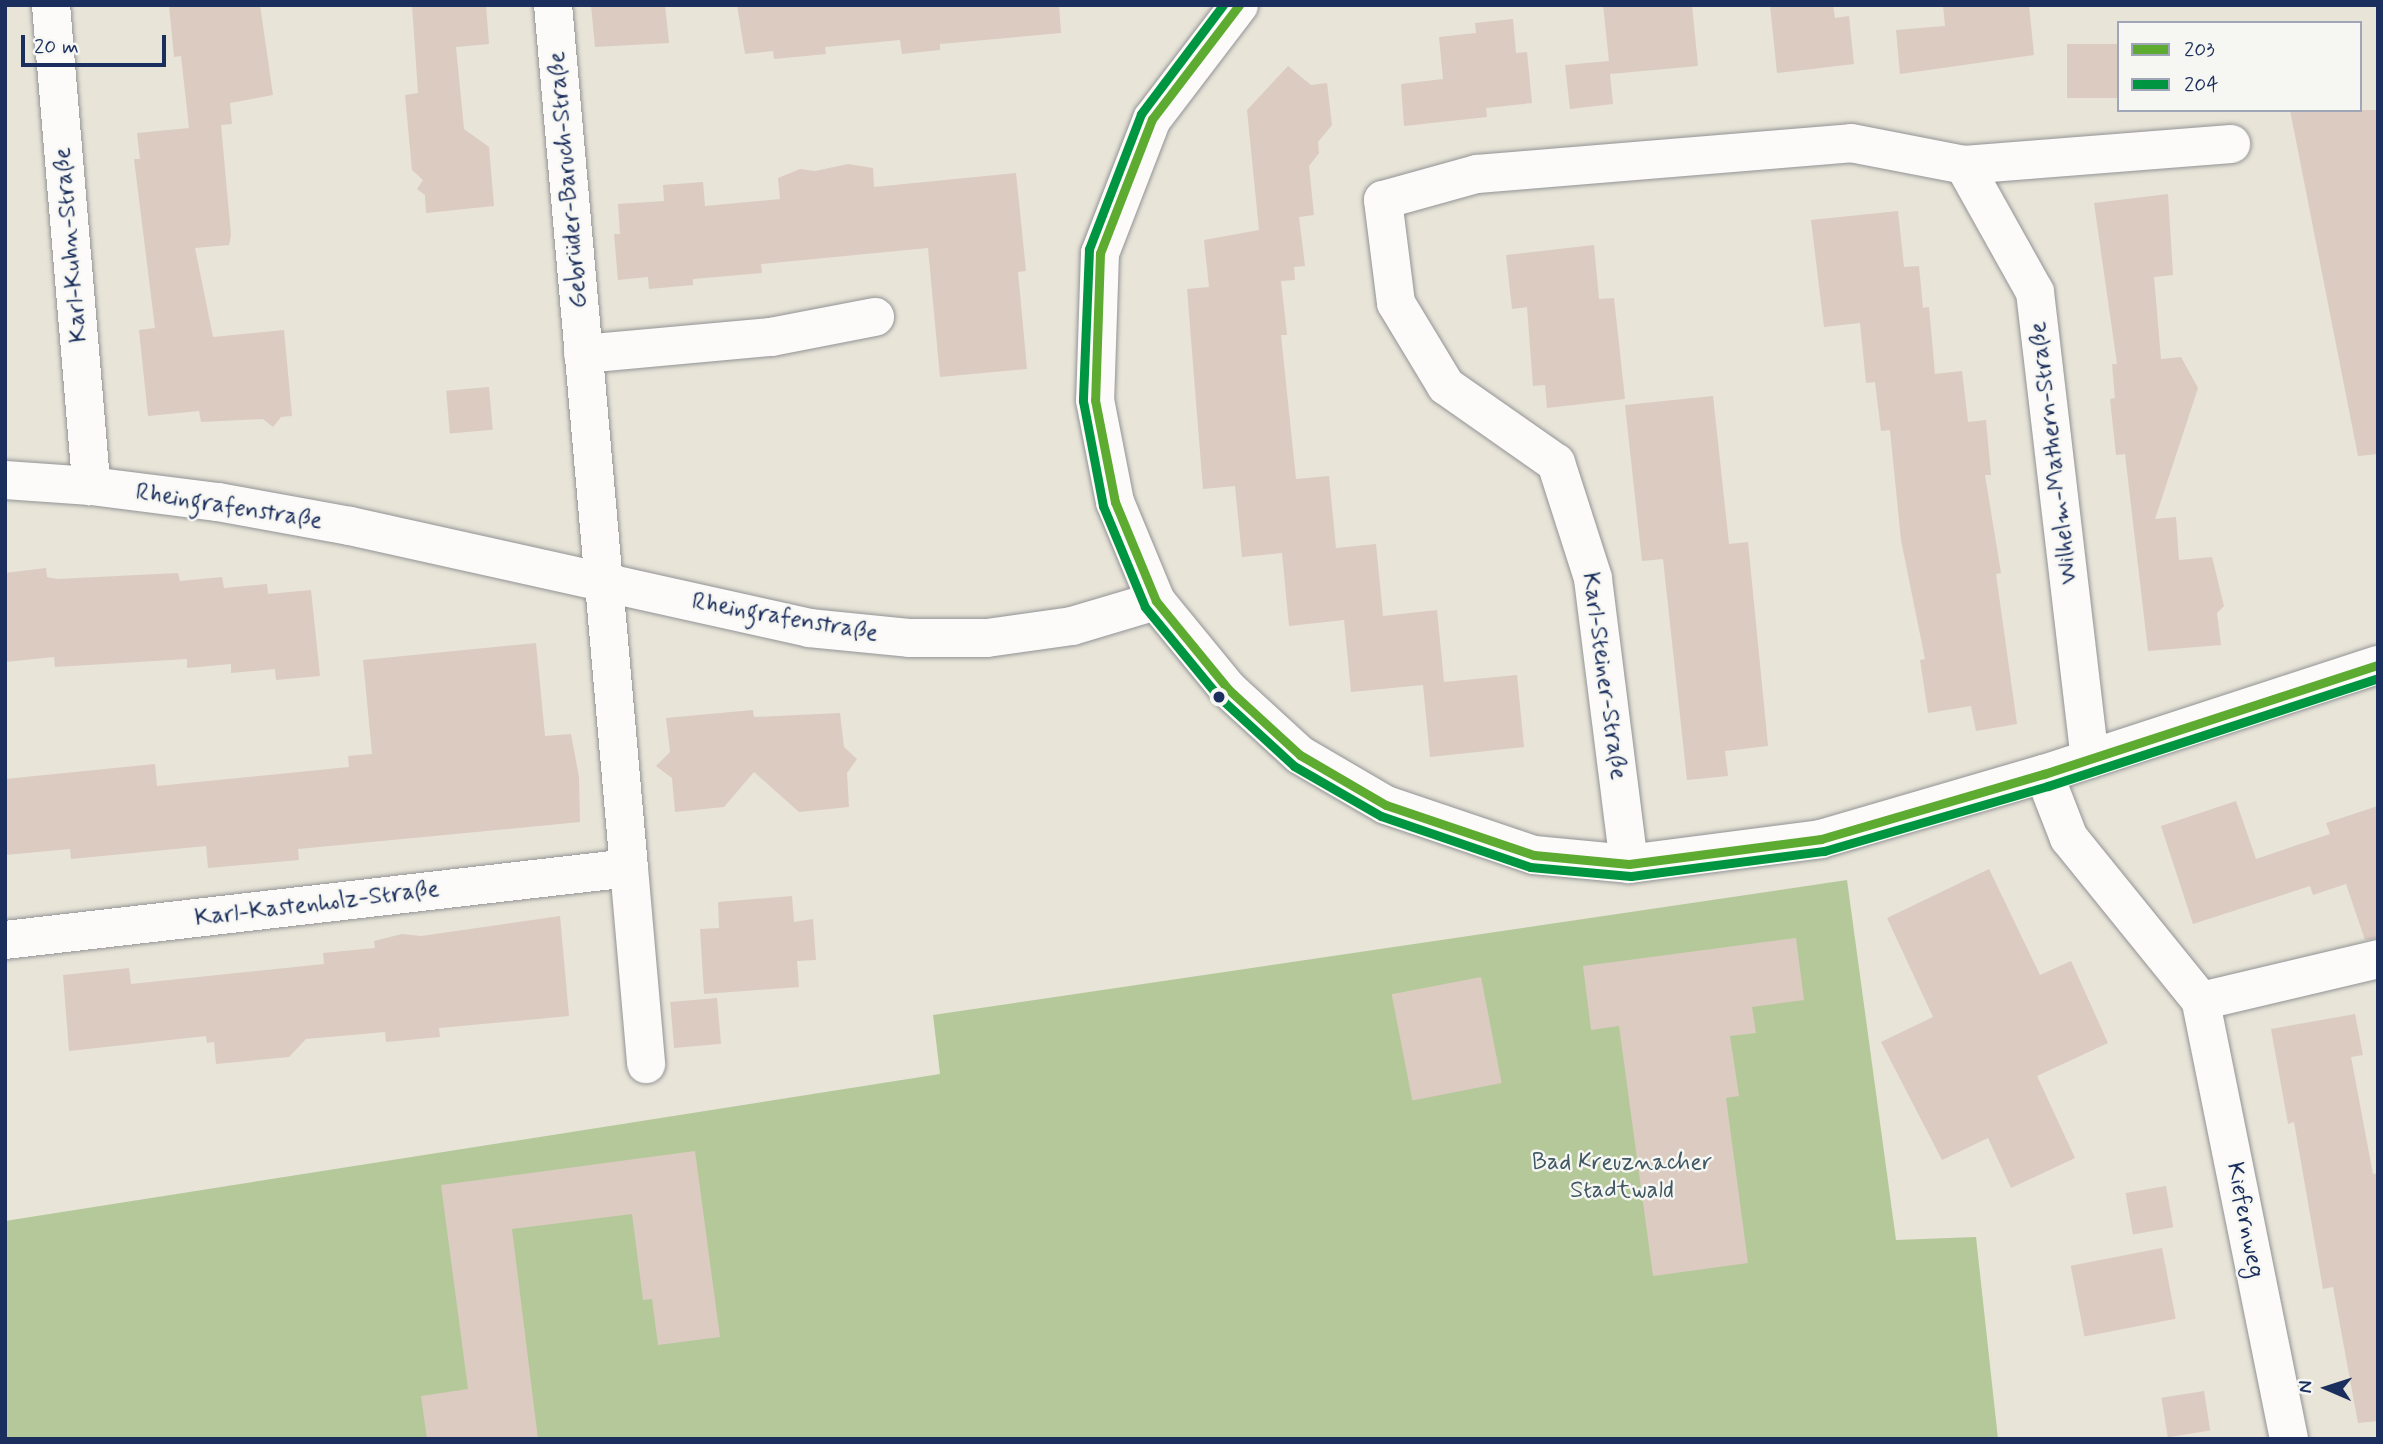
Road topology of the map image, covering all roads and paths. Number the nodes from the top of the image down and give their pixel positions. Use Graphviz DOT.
graph roads {
  1 [pos="51,5"];
  2 [pos="553,5"];
  3 [pos="1240,5"];
  4 [pos="2231,144"];
  5 [pos="1964,165"];
  6 [pos="875,317"];
  7 [pos="583,354"];
  8 [pos="5,480"];
  9 [pos="91,486"];
  10 [pos="601,584"];
  11 [pos="1156,601"];
  12 [pos="2378,665"];
  13 [pos="2090,759"];
  14 [pos="2044,774"];
  15 [pos="1629,864"];
  16 [pos="629,868"];
  17 [pos="5,940"];
  18 [pos="2378,959"];
  19 [pos="2201,1000"];
  20 [pos="646,1064"];
  21 [pos="2289,1439"];
  1 -- 9 [label="street, Karl-Kuhn-Straße"];
  2 -- 7 [label="street, Gebrüder-Baruch-Straße"];
  3 -- 11 [label="street"];
  4 -- 5 [label="street"];
  5 -- 13 [label="street, Wilhelm-Mathern-Straße"];
  5 -- 15 [label="street, Karl-Steiner-Straße"];
  6 -- 7 [label="street"];
  7 -- 10 [label="street, Gebrüder-Baruch-Straße"];
  8 -- 9 [label="street, Rheingrafenstraße"];
  9 -- 10 [label="street, Rheingrafenstraße"];
  10 -- 11 [label="street, Rheingrafenstraße"];
  10 -- 16 [label="street"];
  11 -- 15 [label="street"];
  12 -- 13 [label="street"];
  13 -- 14 [label="street"];
  14 -- 15 [label="street"];
  14 -- 19 [label="street, Kiefernweg"];
  16 -- 17 [label="street, Karl-Kastenholz-Straße"];
  16 -- 20 [label="street"];
  18 -- 19 [label="street"];
  19 -- 21 [label="street, Kiefernweg"];
}
